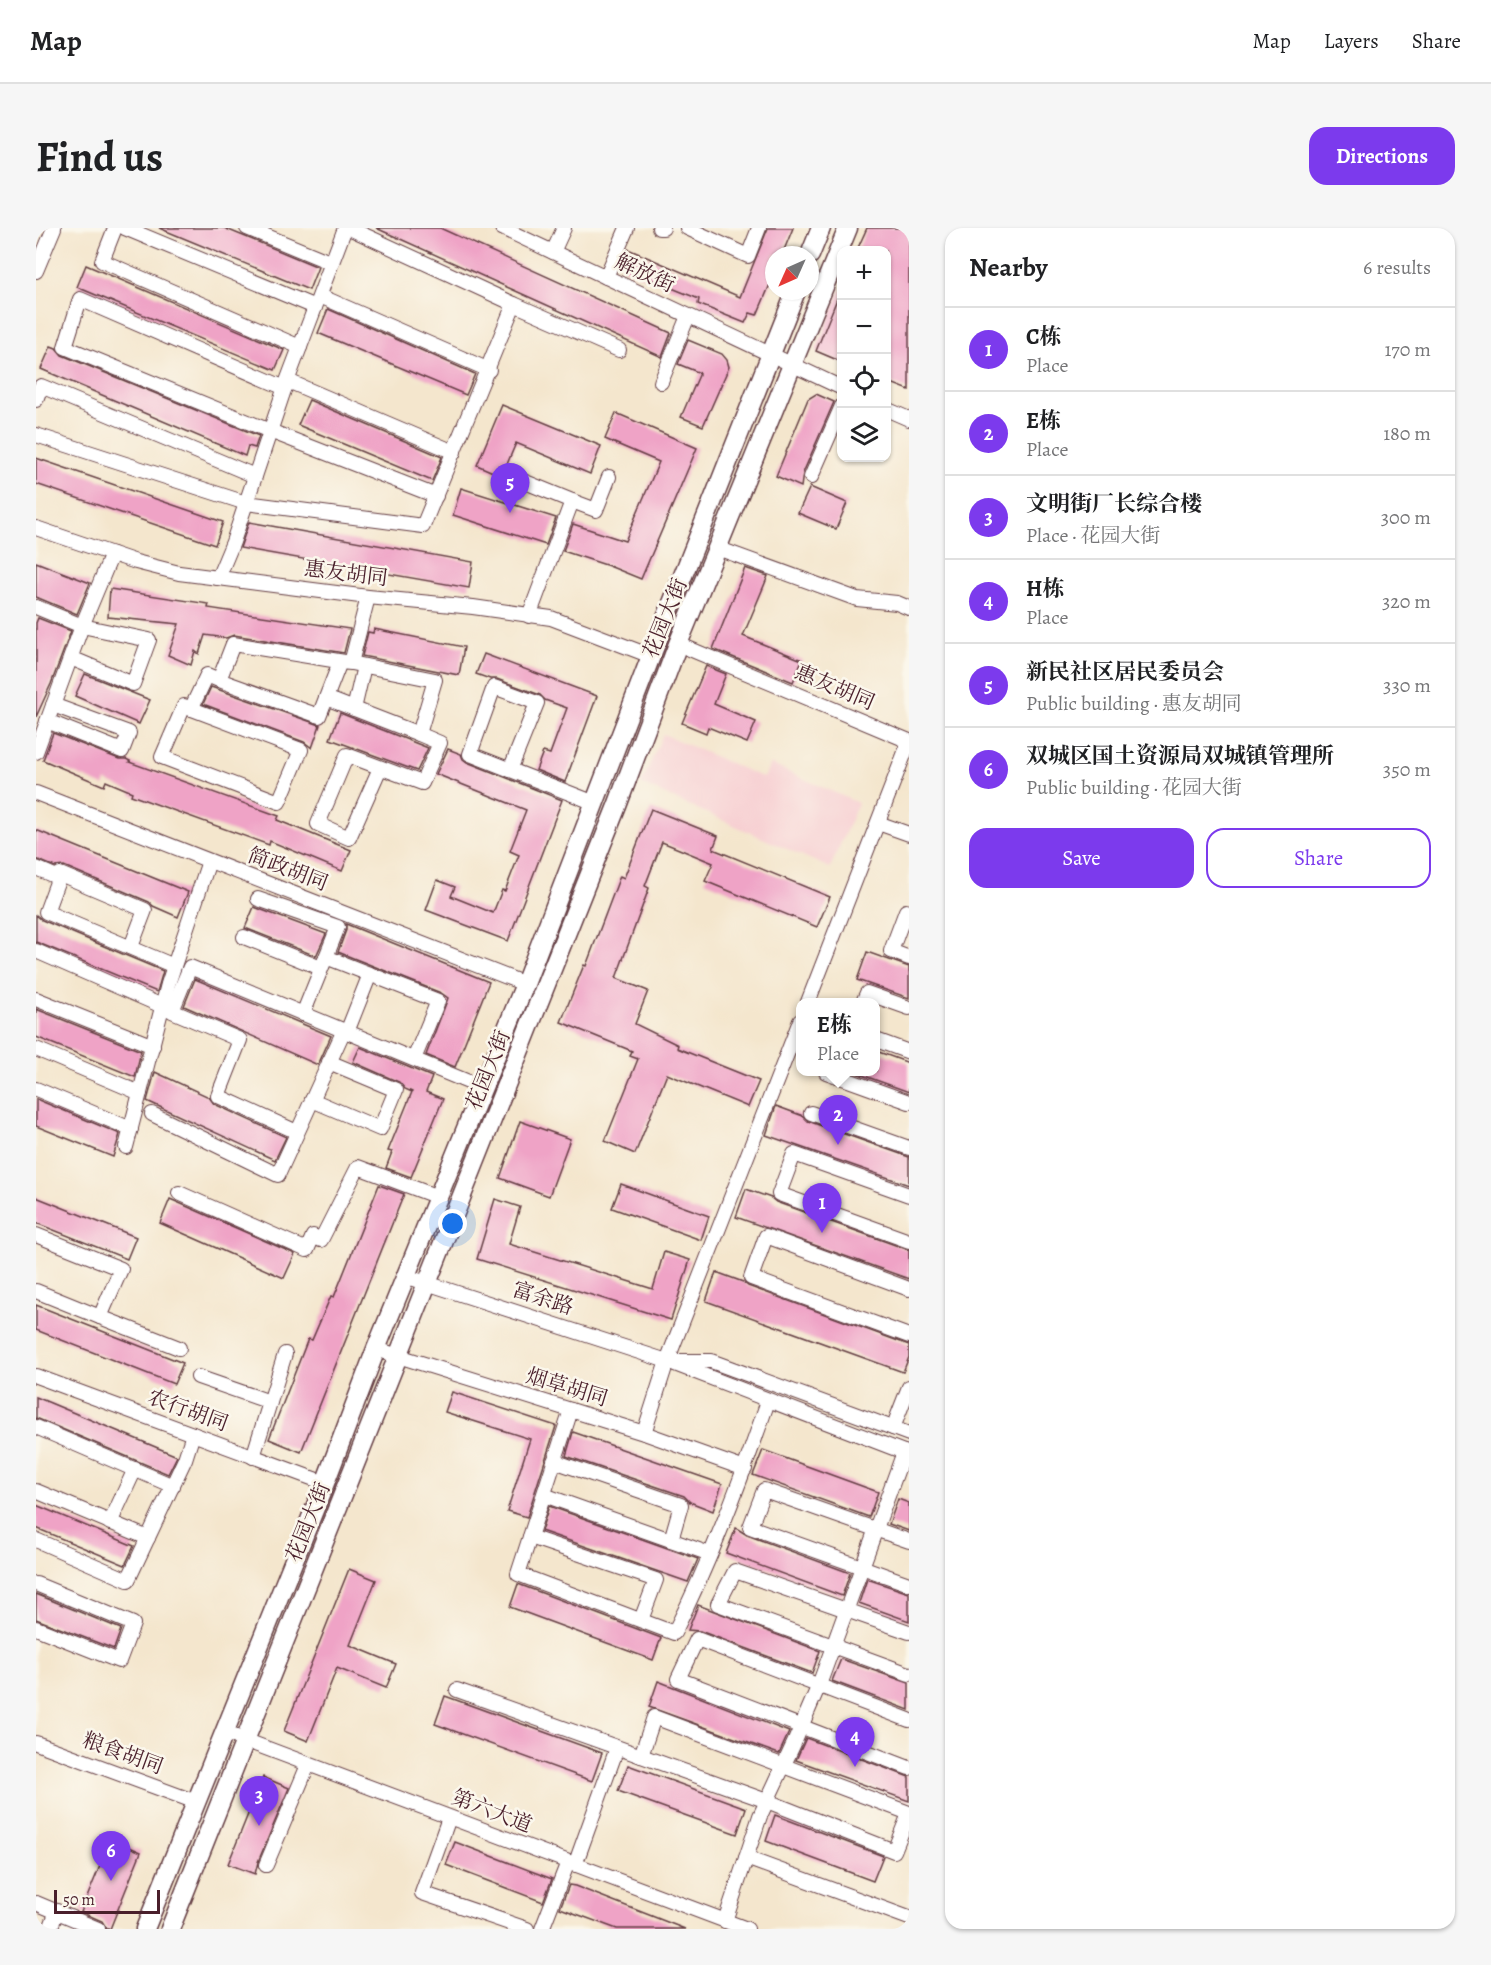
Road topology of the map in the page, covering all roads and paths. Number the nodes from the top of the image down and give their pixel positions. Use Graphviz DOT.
graph roads {
  1 [pos="54,228"];
  2 [pos="115,228"];
  3 [pos="125,228"];
  4 [pos="247,228"];
  5 [pos="347,228"];
  6 [pos="502,228"];
  7 [pos="564,228"];
  8 [pos="627,228"];
  9 [pos="687,228"];
  10 [pos="759,228"];
  11 [pos="821,228"];
  12 [pos="848,228"];
  13 [pos="814,246"];
  14 [pos="553,252"];
  15 [pos="332,263"];
  16 [pos="36,271"];
  17 [pos="606,277"];
  18 [pos="792,300"];
  19 [pos="317,301"];
  20 [pos="514,304"];
  21 [pos="688,316"];
  22 [pos="300,346"];
  23 [pos="619,350"];
  24 [pos="770,355"];
  25 [pos="793,366"];
  26 [pos="489,369"];
  27 [pos="661,382"];
  28 [pos="286,384"];
  29 [pos="837,386"];
  30 [pos="36,400"];
  31 [pos="841,408"];
  32 [pos="891,411"];
  33 [pos="909,419"];
  34 [pos="270,431"];
  35 [pos="36,435"];
  36 [pos="454,452"];
  37 [pos="255,476"];
  38 [pos="609,477"];
  39 [pos="811,477"];
  40 [pos="518,479"];
  41 [pos="436,496"];
  42 [pos="572,501"];
  43 [pos="246,503"];
  44 [pos="36,528"];
  45 [pos="717,548"];
  46 [pos="111,554"];
  47 [pos="218,578"];
  48 [pos="368,597"];
  49 [pos="36,607"];
  50 [pos="909,608"];
  51 [pos="529,616"];
  52 [pos="82,626"];
  53 [pos="678,645"];
  54 [pos="651,656"];
  55 [pos="71,658"];
  56 [pos="352,664"];
  57 [pos="219,680"];
  58 [pos="326,698"];
  59 [pos="191,709"];
  60 [pos="354,709"];
  61 [pos="36,710"];
  62 [pos="50,714"];
  63 [pos="419,734"];
  64 [pos="909,742"];
  65 [pos="36,752"];
  66 [pos="380,768"];
  67 [pos="510,770"];
  68 [pos="36,793"];
  69 [pos="596,803"];
  70 [pos="878,823"];
  71 [pos="909,834"];
  72 [pos="209,861"];
  73 [pos="36,868"];
  74 [pos="59,878"];
  75 [pos="258,899"];
  76 [pos="909,912"];
  77 [pos="244,937"];
  78 [pos="131,947"];
  79 [pos="36,951"];
  80 [pos="909,958"];
  81 [pos="324,962"];
  82 [pos="174,966"];
  83 [pos="370,975"];
  84 [pos="525,984"];
  85 [pos="810,998"];
  86 [pos="865,998"];
  87 [pos="36,999"];
  88 [pos="162,1006"];
  89 [pos="909,1008"];
  90 [pos="303,1014"];
  91 [pos="345,1031"];
  92 [pos="796,1034"];
  93 [pos="880,1041"];
  94 [pos="153,1046"];
  95 [pos="36,1049"];
  96 [pos="909,1052"];
  97 [pos="414,1059"];
  98 [pos="329,1062"];
  99 [pos="839,1076"];
  100 [pos="483,1088"];
  101 [pos="36,1089"];
  102 [pos="140,1093"];
  103 [pos="312,1100"];
  104 [pos="909,1102"];
  105 [pos="811,1113"];
  106 [pos="152,1114"];
  107 [pos="131,1129"];
  108 [pos="297,1132"];
  109 [pos="126,1147"];
  110 [pos="909,1148"];
  111 [pos="179,1193"];
  112 [pos="909,1195"];
  113 [pos="438,1197"];
  114 [pos="36,1235"];
  115 [pos="909,1241"];
  116 [pos="405,1276"];
  117 [pos="427,1283"];
  118 [pos="909,1289"];
  119 [pos="36,1291"];
  120 [pos="100,1317"];
  121 [pos="909,1336"];
  122 [pos="179,1348"];
  123 [pos="376,1349"];
  124 [pos="285,1354"];
  125 [pos="398,1356"];
  126 [pos="668,1360"];
  127 [pos="36,1376"];
  128 [pos="198,1377"];
  129 [pos="909,1387"];
  130 [pos="768,1401"];
  131 [pos="270,1402"];
  132 [pos="571,1410"];
  133 [pos="36,1427"];
  134 [pos="893,1428"];
  135 [pos="644,1433"];
  136 [pos="193,1434"];
  137 [pos="909,1434"];
  138 [pos="906,1453"];
  139 [pos="253,1457"];
  140 [pos="554,1461"];
  141 [pos="135,1469"];
  142 [pos="745,1469"];
  143 [pos="325,1483"];
  144 [pos="173,1485"];
  145 [pos="36,1491"];
  146 [pos="544,1495"];
  147 [pos="110,1522"];
  148 [pos="877,1529"];
  149 [pos="530,1537"];
  150 [pos="148,1538"];
  151 [pos="36,1540"];
  152 [pos="671,1540"];
  153 [pos="909,1541"];
  154 [pos="710,1554"];
  155 [pos="863,1567"];
  156 [pos="36,1584"];
  157 [pos="909,1584"];
  158 [pos="847,1610"];
  159 [pos="641,1620"];
  160 [pos="36,1628"];
  161 [pos="909,1632"];
  162 [pos="833,1647"];
  163 [pos="909,1674"];
  164 [pos="819,1685"];
  165 [pos="457,1690"];
  166 [pos="909,1720"];
  167 [pos="801,1727"];
  168 [pos="223,1732"];
  169 [pos="246,1741"];
  170 [pos="36,1743"];
  171 [pos="617,1748"];
  172 [pos="641,1756"];
  173 [pos="308,1765"];
  174 [pos="784,1765"];
  175 [pos="909,1768"];
  176 [pos="767,1801"];
  177 [pos="196,1802"];
  178 [pos="909,1814"];
  179 [pos="449,1818"];
  180 [pos="903,1844"];
  181 [pos="746,1858"];
  182 [pos="572,1864"];
  183 [pos="266,1865"];
  184 [pos="36,1903"];
  185 [pos="57,1911"];
  186 [pos="909,1918"];
  187 [pos="726,1924"];
  188 [pos="50,1929"];
  189 [pos="98,1929"];
  190 [pos="146,1929"];
  191 [pos="170,1929"];
  192 [pos="527,1929"];
  193 [pos="542,1929"];
  194 [pos="747,1929"];
  1 -- 16 [label="street"];
  2 -- 22 [label="street"];
  3 -- 19 [label="street"];
  4 -- 15 [label="street"];
  5 -- 15 [label="street"];
  5 -- 20 [label="street"];
  6 -- 14 [label="street, 解放街"];
  7 -- 14 [label="street"];
  8 -- 17 [label="street"];
  9 -- 10 [label="street"];
  11 -- 13 [label="main road"];
  12 -- 25 [label="main road, 花园大街"];
  14 -- 17 [label="street, 解放街"];
  15 -- 19 [label="street"];
  17 -- 21 [label="street, 解放街"];
  18 -- 24 [label="main road, 花园大街"];
  19 -- 22 [label="street"];
  19 -- 26 [label="street"];
  20 -- 23 [label="street"];
  20 -- 26 [label="street"];
  21 -- 24 [label="street, 解放街"];
  21 -- 27 [label="street"];
  22 -- 28 [label="street"];
  24 -- 25 [label="street, 解放街"];
  24 -- 54 [label="main road, 花园大街"];
  25 -- 29 [label="street, 解放街"];
  25 -- 45 [label="main road, 花园大街"];
  26 -- 36 [label="street"];
  28 -- 34 [label="street"];
  28 -- 34 [label="street"];
  28 -- 36 [label="street"];
  30 -- 37 [label="street"];
  31 -- 39 [label="street"];
  32 -- 33 [label="street"];
  34 -- 37 [label="street"];
  34 -- 41 [label="street"];
  35 -- 43 [label="street"];
  36 -- 41 [label="street"];
  37 -- 43 [label="street"];
  38 -- 42 [label="street"];
  40 -- 42 [label="street"];
  41 -- 43 [label="street"];
  42 -- 51 [label="street"];
  43 -- 47 [label="street"];
  44 -- 46 [label="street, 惠友胡同"];
  45 -- 50 [label="street"];
  45 -- 53 [label="main road, 花园大街"];
  46 -- 47 [label="street, 惠友胡同"];
  46 -- 52 [label="street"];
  47 -- 48 [label="street, 惠友胡同"];
  48 -- 51 [label="street, 惠友胡同"];
  48 -- 56 [label="street"];
  49 -- 52 [label="street"];
  51 -- 54 [label="street, 惠友胡同"];
  52 -- 55 [label="street"];
  52 -- 55 [label="street"];
  53 -- 64 [label="street, 惠友胡同"];
  53 -- 117 [label="main road, 花园大街"];
  54 -- 69 [label="main road, 花园大街"];
  55 -- 62 [label="street"];
  56 -- 57 [label="street"];
  56 -- 58 [label="street"];
  56 -- 60 [label="street"];
  56 -- 63 [label="street"];
  57 -- 58 [label="street"];
  57 -- 59 [label="street"];
  58 -- 60 [label="street"];
  59 -- 59 [label="street"];
  60 -- 63 [label="street"];
  61 -- 62 [label="street"];
  62 -- 62 [label="street"];
  62 -- 65 [label="street"];
  63 -- 66 [label="street"];
  64 -- 70 [label="street"];
  66 -- 66 [label="street"];
  67 -- 67 [label="street"];
  67 -- 69 [label="street"];
  68 -- 72 [label="street, 简政胡同"];
  69 -- 84 [label="main road, 花园大街"];
  70 -- 71 [label="street"];
  70 -- 85 [label="street"];
  72 -- 82 [label="street"];
  72 -- 84 [label="street, 简政胡同"];
  73 -- 74 [label="street"];
  74 -- 78 [label="street"];
  74 -- 78 [label="street"];
  75 -- 81 [label="street"];
  76 -- 80 [label="street"];
  77 -- 81 [label="street"];
  78 -- 82 [label="street"];
  79 -- 88 [label="street"];
  81 -- 83 [label="street"];
  81 -- 90 [label="street"];
  82 -- 88 [label="street"];
  83 -- 91 [label="street"];
  83 -- 97 [label="street"];
  84 -- 100 [label="main road, 花园大街"];
  86 -- 89 [label="street"];
  87 -- 94 [label="street"];
  88 -- 94 [label="street"];
  90 -- 91 [label="street"];
  90 -- 108 [label="street"];
  91 -- 97 [label="street"];
  91 -- 98 [label="street"];
  92 -- 126 [label="street"];
  93 -- 96 [label="street"];
  94 -- 102 [label="street"];
  95 -- 102 [label="street"];
  97 -- 100 [label="street"];
  98 -- 103 [label="street"];
  98 -- 103 [label="street"];
  99 -- 104 [label="street"];
  100 -- 113 [label="main road, 花园大街"];
  101 -- 107 [label="street"];
  102 -- 107 [label="street"];
  103 -- 108 [label="street"];
  105 -- 110 [label="street"];
  106 -- 108 [label="street"];
  107 -- 109 [label="street"];
  111 -- 113 [label="street"];
  112 -- 115 [label="street"];
  113 -- 116 [label="main road, 花园大街"];
  114 -- 120 [label="street"];
  116 -- 117 [label="street, 富余路"];
  116 -- 123 [label="main road, 花园大街"];
  117 -- 125 [label="main road, 花园大街"];
  117 -- 126 [label="street, 富余路"];
  118 -- 121 [label="street"];
  119 -- 120 [label="street"];
  120 -- 122 [label="street"];
  123 -- 125 [label="street, 烟草胡同"];
  123 -- 143 [label="main road, 花园大街"];
  124 -- 131 [label="street"];
  125 -- 132 [label="street, 烟草胡同"];
  125 -- 169 [label="main road, 花园大街"];
  126 -- 130 [label="street, 富余路"];
  126 -- 134 [label="street, 富余路"];
  126 -- 135 [label="street"];
  127 -- 136 [label="street, 农行胡同"];
  128 -- 131 [label="street"];
  129 -- 134 [label="street"];
  130 -- 138 [label="street, 富余路"];
  130 -- 142 [label="street"];
  131 -- 139 [label="street"];
  132 -- 135 [label="street, 烟草胡同"];
  132 -- 140 [label="street"];
  133 -- 141 [label="street"];
  134 -- 137 [label="street, 富余路"];
  135 -- 142 [label="street, 烟草胡同"];
  136 -- 139 [label="street, 农行胡同"];
  136 -- 144 [label="street"];
  138 -- 148 [label="street"];
  139 -- 143 [label="street, 农行胡同"];
  140 -- 146 [label="street"];
  140 -- 152 [label="street"];
  141 -- 144 [label="street"];
  141 -- 147 [label="street"];
  142 -- 154 [label="street"];
  143 -- 168 [label="main road, 花园大街"];
  144 -- 150 [label="street"];
  145 -- 147 [label="street"];
  146 -- 149 [label="street"];
  146 -- 152 [label="street"];
  147 -- 150 [label="street"];
  148 -- 153 [label="street"];
  148 -- 155 [label="street"];
  148 -- 155 [label="street"];
  149 -- 159 [label="street"];
  149 -- 159 [label="street"];
  150 -- 151 [label="street"];
  152 -- 154 [label="street"];
  154 -- 159 [label="street"];
  155 -- 157 [label="street"];
  155 -- 158 [label="street"];
  156 -- 160 [label="street"];
  158 -- 161 [label="street"];
  158 -- 162 [label="street"];
  158 -- 162 [label="street"];
  162 -- 163 [label="street"];
  162 -- 164 [label="street"];
  164 -- 166 [label="street"];
  164 -- 167 [label="street"];
  164 -- 167 [label="street"];
  165 -- 171 [label="street"];
  167 -- 174 [label="street"];
  167 -- 175 [label="street"];
  168 -- 169 [label="street, 第六大道"];
  168 -- 177 [label="main road, 花园大街"];
  169 -- 173 [label="street, 第六大道"];
  169 -- 191 [label="main road, 花园大街"];
  170 -- 177 [label="street, 粮食胡同"];
  171 -- 172 [label="street"];
  171 -- 182 [label="street"];
  172 -- 174 [label="street"];
  172 -- 176 [label="street"];
  173 -- 179 [label="street, 第六大道"];
  173 -- 183 [label="street"];
  174 -- 176 [label="street"];
  174 -- 178 [label="street"];
  176 -- 180 [label="street"];
  176 -- 181 [label="street"];
  177 -- 190 [label="main road, 花园大街"];
  178 -- 180 [label="street"];
  179 -- 182 [label="street, 第六大道"];
  179 -- 192 [label="street"];
  181 -- 186 [label="street"];
  181 -- 187 [label="street"];
  182 -- 187 [label="street, 第六大道"];
  182 -- 193 [label="street"];
  184 -- 185 [label="street"];
  185 -- 188 [label="street"];
  185 -- 189 [label="street"];
  187 -- 194 [label="street, 第六大道"];
}
